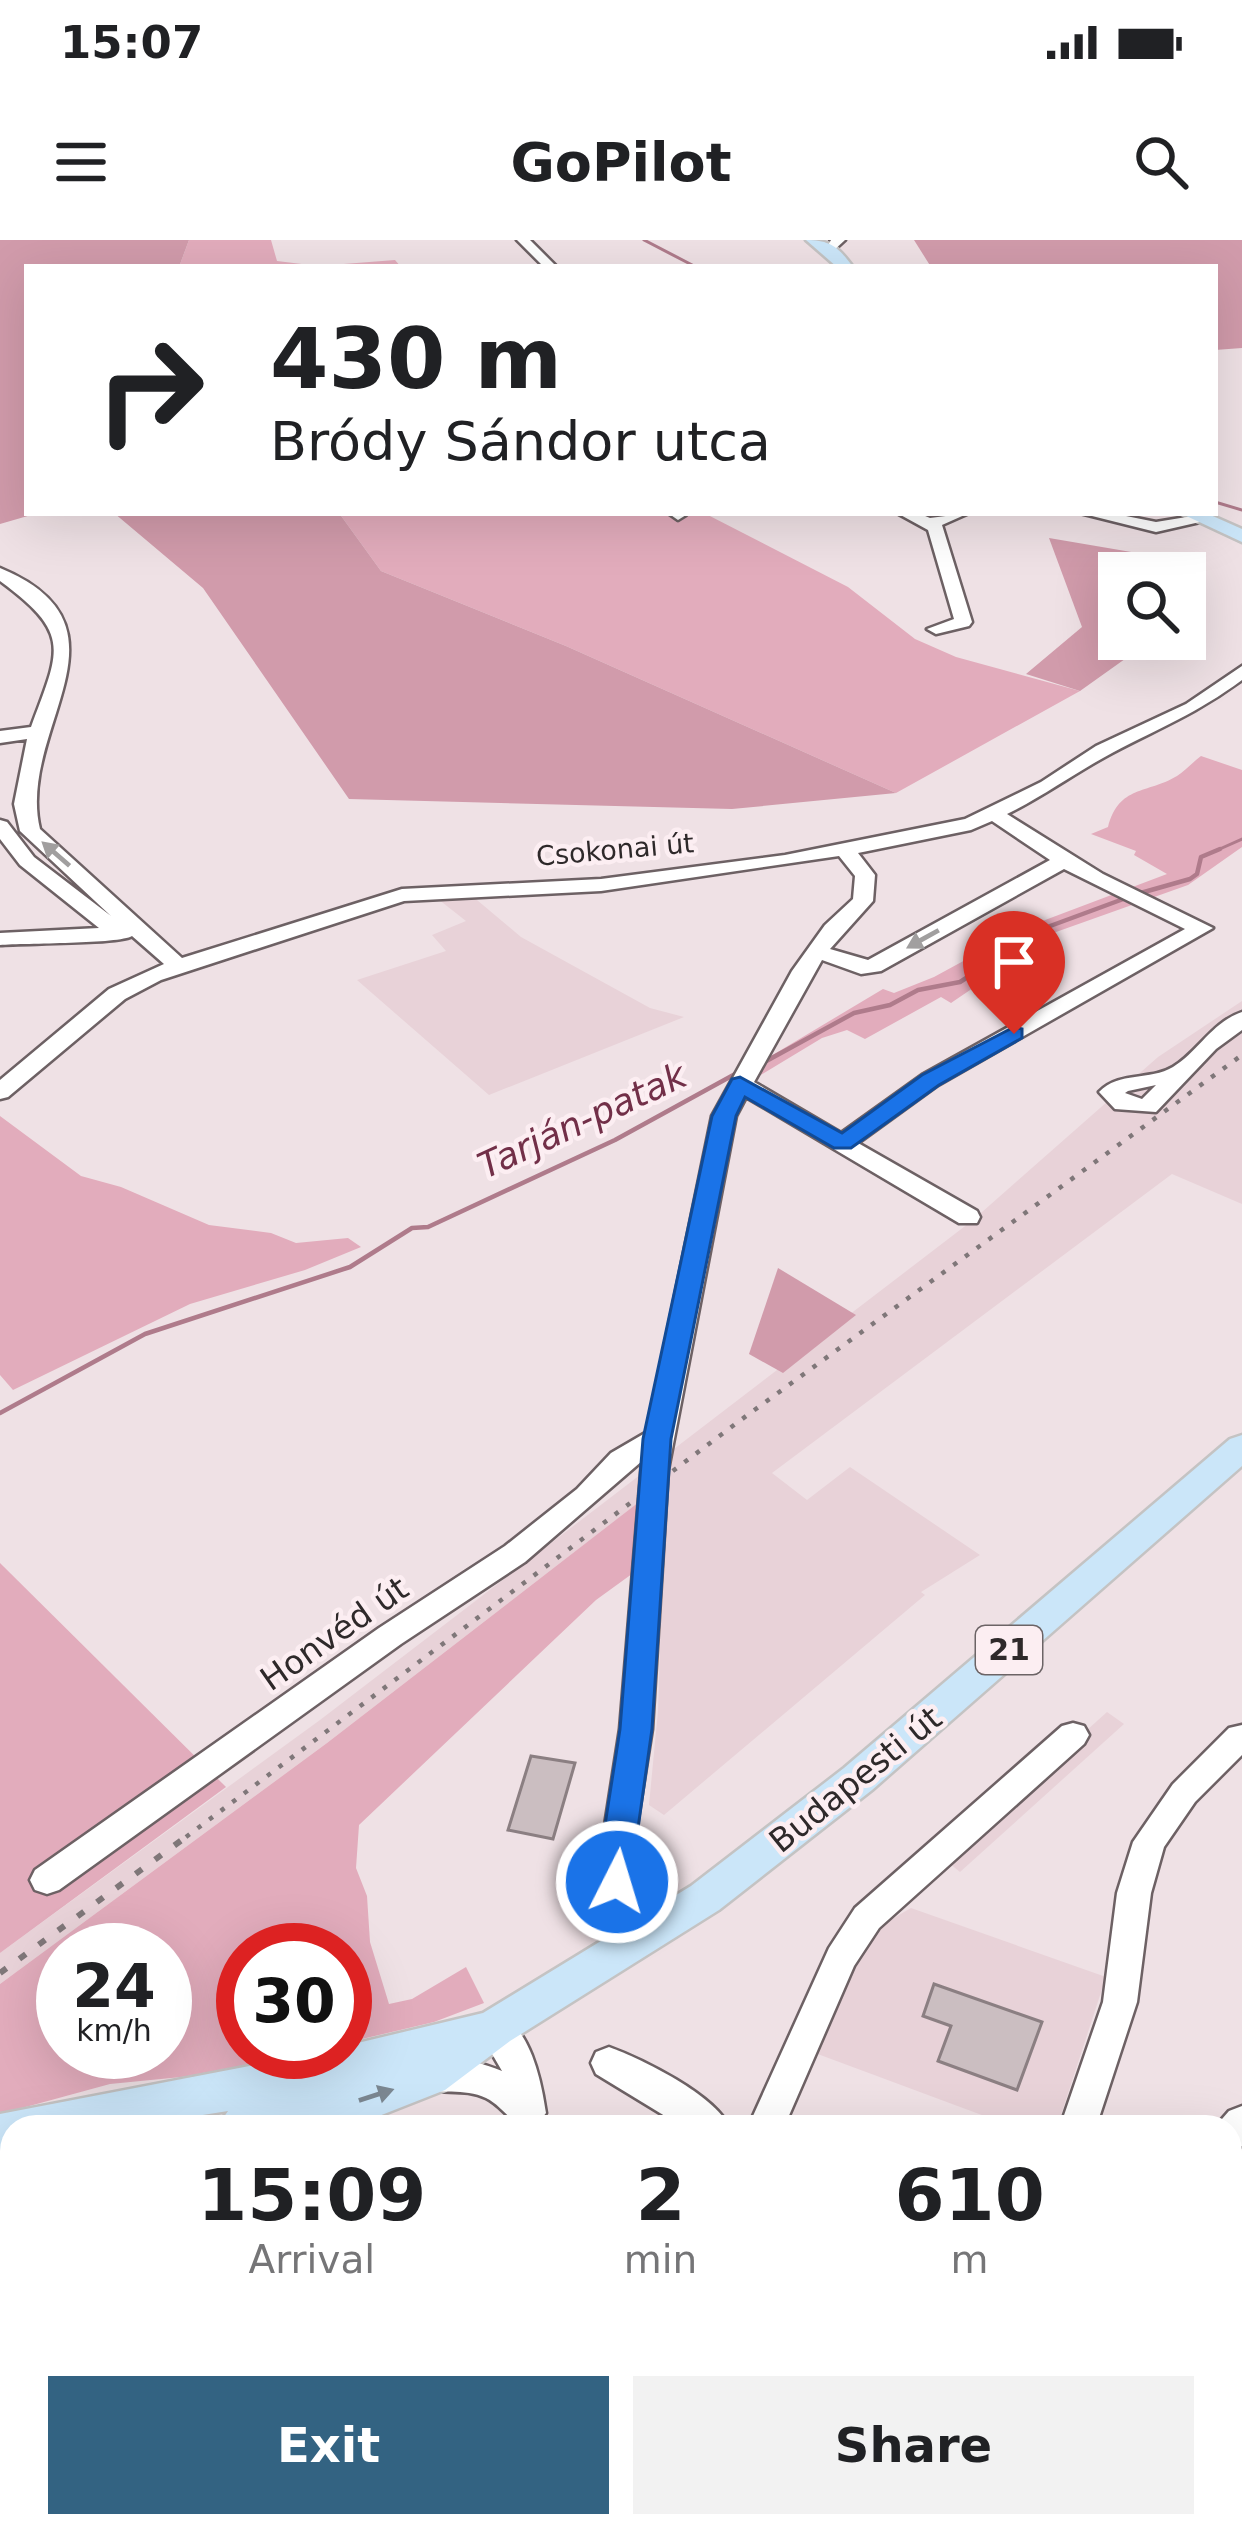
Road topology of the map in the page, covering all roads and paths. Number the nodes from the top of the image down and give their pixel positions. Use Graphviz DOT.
graph roads {
  1 [pos="523,240"];
  2 [pos="548,264"];
  3 [pos="912,516"];
  4 [pos="952,516"];
  5 [pos="1103,516"];
  6 [pos="1197,516"];
  7 [pos="929,524"];
  8 [pos="1240,531"];
  9 [pos="0,573"];
  10 [pos="936,628"];
  11 [pos="1242,671"];
  12 [pos="35,732"];
  13 [pos="0,737"];
  14 [pos="996,815"];
  15 [pos="0,826"];
  16 [pos="845,850"];
  17 [pos="1061,862"];
  18 [pos="132,934"];
  19 [pos="0,939"];
  20 [pos="817,951"];
  21 [pos="178,966"];
  22 [pos="1242,1019"];
  23 [pos="747,1071"];
  24 [pos="1177,1074"];
  25 [pos="0,1091"];
  26 [pos="842,1143"];
  27 [pos="968,1217"];
  28 [pos="657,1439"];
  29 [pos="1242,1447"];
  30 [pos="1073,1735"];
  31 [pos="1240,1738"];
  32 [pos="47,1880"];
  33 [pos="635,1943"];
  34 [pos="495,2028"];
  35 [pos="609,2062"];
  36 [pos="430,2076"];
  37 [pos="85,2115"];
  38 [pos="307,2115"];
  39 [pos="524,2115"];
  40 [pos="526,2115"];
  41 [pos="692,2115"];
  42 [pos="771,2115"];
  43 [pos="1082,2115"];
  1 -- 2 [label="street"];
  3 -- 7 [label="street"];
  4 -- 7 [label="street"];
  5 -- 6 [label="street"];
  6 -- 8 [label="main road"];
  7 -- 10 [label="street"];
  9 -- 12 [label="street"];
  11 -- 14 [label="street, Csokonai út"];
  12 -- 13 [label="street"];
  18 -- 12 [label="street, one-way"];
  14 -- 16 [label="street, Csokonai út"];
  14 -- 17 [label="street"];
  15 -- 18 [label="street"];
  16 -- 20 [label="street"];
  16 -- 21 [label="street, Csokonai út"];
  17 -- 20 [label="street, one-way"];
  17 -- 26 [label="street"];
  18 -- 19 [label="street"];
  18 -- 21 [label="street"];
  20 -- 23 [label="street"];
  21 -- 25 [label="street, Csokonai út"];
  22 -- 24 [label="street"];
  23 -- 26 [label="street"];
  23 -- 28 [label="street"];
  26 -- 27 [label="street"];
  28 -- 32 [label="street, Honvéd út"];
  28 -- 33 [label="street"];
  29 -- 33 [label="main road, Budapesti út / 21"];
  30 -- 42 [label="street"];
  31 -- 43 [label="street"];
  33 -- 34 [label="main road, Budapesti út / 21"];
  34 -- 36 [label="main road, Budapesti út / 21"];
  34 -- 37 [label="main road, 21"];
  34 -- 40 [label="street, Budapesti út"];
  35 -- 41 [label="street"];
  38 -- 36 [label="main road, Budapesti út / 21, one-way"];
  36 -- 39 [label="street, Budapesti út"];
}
